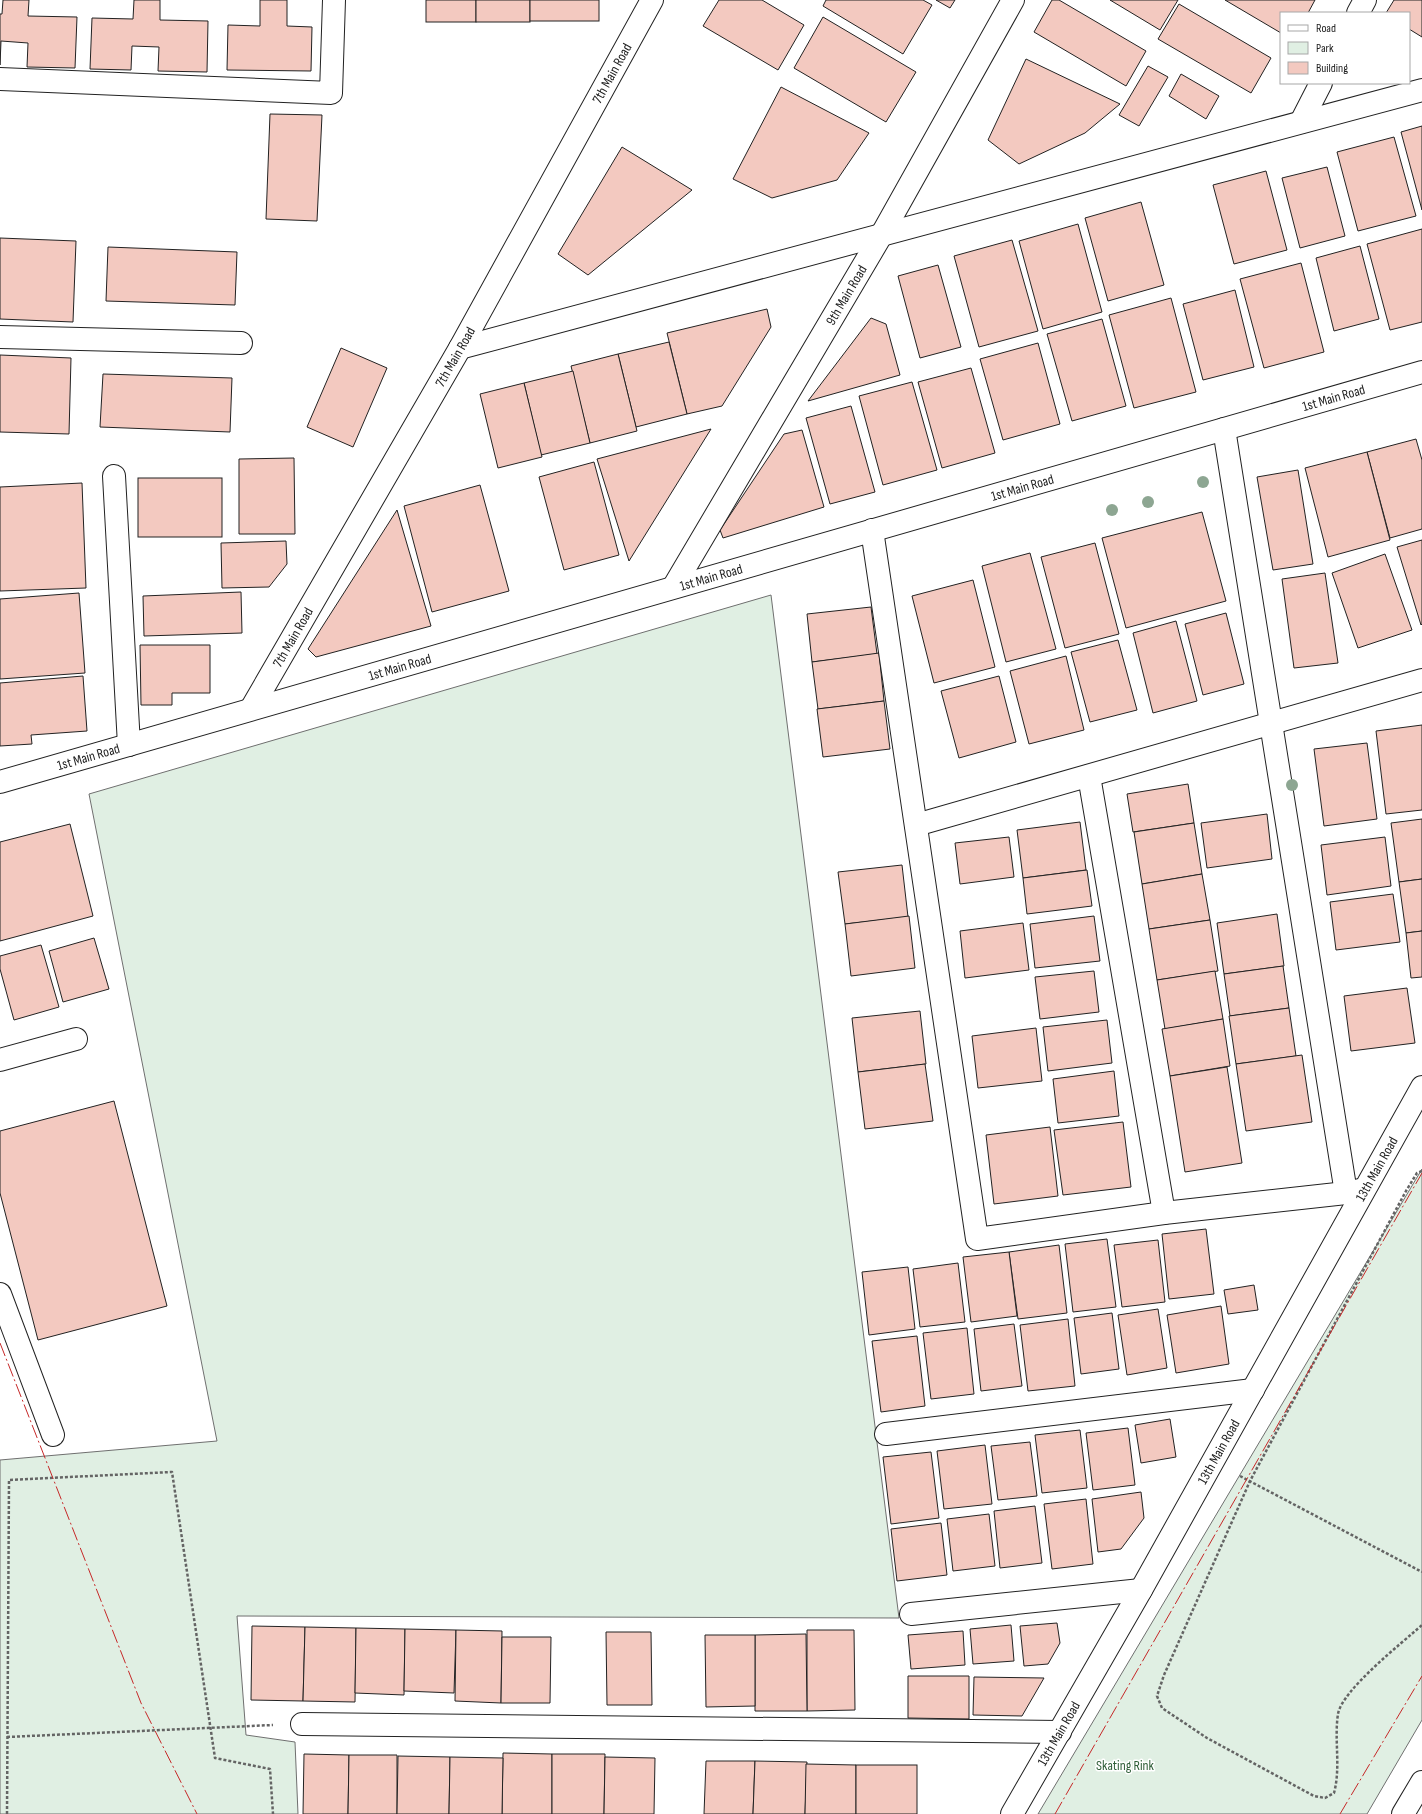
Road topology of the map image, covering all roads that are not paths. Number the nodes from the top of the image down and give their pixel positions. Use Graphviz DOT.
graph roads {
  1 [pos="334,0"];
  2 [pos="652,0"];
  3 [pos="1013,0"];
  4 [pos="1365,0"];
  5 [pos="1359,12"];
  6 [pos="0,79"];
  7 [pos="1320,84"];
  8 [pos="1422,90"];
  9 [pos="1301,122"];
  10 [pos="882,234"];
  11 [pos="0,337"];
  12 [pos="241,343"];
  13 [pos="460,348"];
  14 [pos="1422,372"];
  15 [pos="1224,429"];
  16 [pos="114,476"];
  17 [pos="872,530"];
  18 [pos="674,586"];
  19 [pos="1422,680"];
  20 [pos="251,709"];
  21 [pos="1270,724"];
  22 [pos="129,745"];
  23 [pos="1089,776"];
  24 [pos="0,782"];
  25 [pos="916,826"];
  26 [pos="76,1039"];
  27 [pos="0,1060"];
  28 [pos="1422,1087"];
  29 [pos="1355,1191"];
  30 [pos="1164,1213"];
  31 [pos="0,1294"];
  32 [pos="1253,1390"];
  33 [pos="886,1434"];
  34 [pos="53,1435"];
  35 [pos="1141,1590"];
  36 [pos="911,1614"];
  37 [pos="302,1724"];
  38 [pos="1060,1732"];
  39 [pos="1422,1782"];
  40 [pos="1012,1814"];
  41 [pos="1402,1814"];
  1 -- 6 [label="street"];
  2 -- 13 [label="street, 7th Main Road"];
  3 -- 10 [label="street, 9th Main Road"];
  4 -- 5 [label="street"];
  7 -- 9 [label="street"];
  8 -- 9 [label="street"];
  9 -- 10 [label="street"];
  10 -- 13 [label="street"];
  10 -- 18 [label="street, 9th Main Road"];
  11 -- 12 [label="street"];
  13 -- 20 [label="street, 7th Main Road"];
  14 -- 15 [label="street, 1st Main Road"];
  15 -- 17 [label="street, 1st Main Road"];
  15 -- 21 [label="street"];
  16 -- 22 [label="street"];
  17 -- 18 [label="street, 1st Main Road"];
  17 -- 25 [label="street"];
  18 -- 20 [label="street, 1st Main Road"];
  19 -- 21 [label="street"];
  20 -- 22 [label="street, 1st Main Road"];
  21 -- 23 [label="street"];
  21 -- 29 [label="street"];
  22 -- 24 [label="street, 1st Main Road"];
  23 -- 25 [label="street"];
  23 -- 30 [label="street"];
  25 -- 30 [label="street"];
  26 -- 27 [label="street"];
  28 -- 29 [label="street, 13th Main Road"];
  29 -- 30 [label="street"];
  29 -- 32 [label="street, 13th Main Road"];
  31 -- 34 [label="street"];
  32 -- 33 [label="street"];
  32 -- 35 [label="street, 13th Main Road"];
  35 -- 36 [label="street"];
  35 -- 38 [label="street, 13th Main Road"];
  37 -- 38 [label="street"];
  38 -- 40 [label="street, 13th Main Road"];
  39 -- 41 [label="street"];
}
